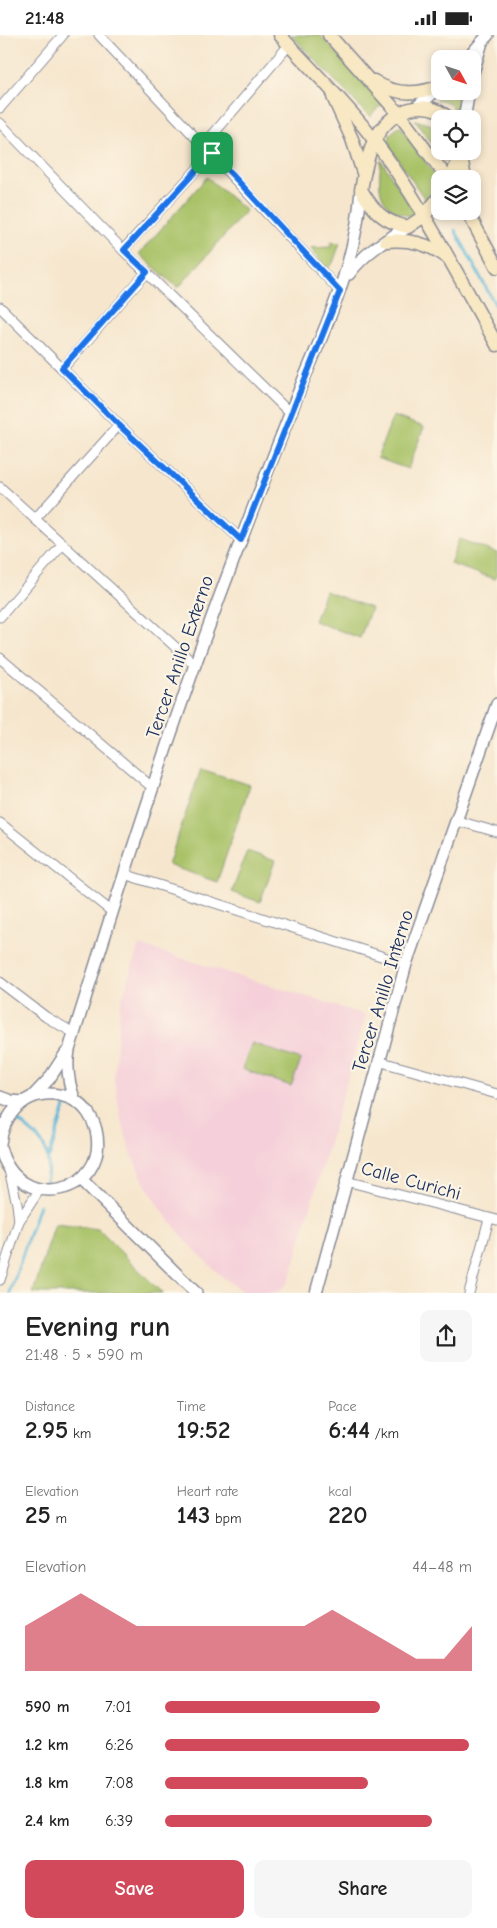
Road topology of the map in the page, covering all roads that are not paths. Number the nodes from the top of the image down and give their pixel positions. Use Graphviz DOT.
graph roads {
  1 [pos="63,35"];
  2 [pos="99,35"];
  3 [pos="280,35"];
  4 [pos="329,35"];
  5 [pos="482,37"];
  6 [pos="289,45"];
  7 [pos="473,50"];
  8 [pos="479,50"];
  9 [pos="362,73"];
  10 [pos="328,87"];
  11 [pos="431,89"];
  12 [pos="431,94"];
  13 [pos="418,106"];
  14 [pos="0,108"];
  15 [pos="436,110"];
  16 [pos="398,113"];
  17 [pos="0,123"];
  18 [pos="375,140"];
  19 [pos="204,145"];
  20 [pos="212,153"];
  21 [pos="442,170"];
  22 [pos="364,175"];
  23 [pos="362,190"];
  24 [pos="431,208"];
  25 [pos="428,212"];
  26 [pos="473,220"];
  27 [pos="408,227"];
  28 [pos="386,241"];
  29 [pos="124,250"];
  30 [pos="449,258"];
  31 [pos="497,267"];
  32 [pos="147,272"];
  33 [pos="342,287"];
  34 [pos="0,307"];
  35 [pos="497,345"];
  36 [pos="62,368"];
  37 [pos="290,413"];
  38 [pos="119,425"];
  39 [pos="0,487"];
  40 [pos="35,519"];
  41 [pos="241,540"];
  42 [pos="63,544"];
  43 [pos="0,617"];
  44 [pos="0,657"];
  45 [pos="194,664"];
  46 [pos="497,704"];
  47 [pos="153,788"];
  48 [pos="458,821"];
  49 [pos="0,823"];
  50 [pos="497,832"];
  51 [pos="124,874"];
  52 [pos="112,911"];
  53 [pos="406,964"];
  54 [pos="0,982"];
  55 [pos="74,1033"];
  56 [pos="68,1049"];
  57 [pos="378,1061"];
  58 [pos="497,1094"];
  59 [pos="0,1097"];
  60 [pos="28,1099"];
  61 [pos="75,1101"];
  62 [pos="0,1146"];
  63 [pos="9,1170"];
  64 [pos="81,1179"];
  65 [pos="346,1181"];
  66 [pos="40,1189"];
  67 [pos="493,1219"];
  68 [pos="19,1221"];
  69 [pos="0,1280"];
  70 [pos="196,1293"];
  71 [pos="316,1293"];
  72 [pos="469,1293"];
  1 -- 14 [label="street"];
  2 -- 19 [label="street"];
  3 -- 6 [label="main road"];
  4 -- 9 [label="main road"];
  5 -- 7 [label="street"];
  5 -- 8 [label="street"];
  6 -- 10 [label="main road"];
  6 -- 19 [label="street"];
  9 -- 11 [label="main road"];
  9 -- 16 [label="main road"];
  10 -- 18 [label="main road"];
  10 -- 22 [label="main road"];
  12 -- 13 [label="street"];
  13 -- 15 [label="main road"];
  13 -- 16 [label="main road"];
  16 -- 18 [label="main road"];
  16 -- 21 [label="main road"];
  17 -- 29 [label="street"];
  18 -- 22 [label="main road"];
  18 -- 25 [label="main road"];
  19 -- 20 [label="street"];
  20 -- 29 [label="street"];
  20 -- 33 [label="street"];
  22 -- 23 [label="main road"];
  23 -- 27 [label="main road"];
  23 -- 33 [label="street, Tercer Anillo Externo"];
  24 -- 25 [label="main road"];
  25 -- 27 [label="main road"];
  25 -- 30 [label="main road"];
  26 -- 31 [label="main road"];
  27 -- 28 [label="street, Tercer Anillo Externo"];
  28 -- 30 [label="main road"];
  28 -- 33 [label="street, Tercer Anillo Externo"];
  29 -- 32 [label="street"];
  30 -- 35 [label="main road"];
  32 -- 36 [label="street"];
  32 -- 37 [label="street"];
  33 -- 37 [label="street, Tercer Anillo Externo"];
  34 -- 36 [label="street"];
  36 -- 38 [label="street"];
  37 -- 41 [label="street, Tercer Anillo Externo"];
  38 -- 40 [label="street"];
  38 -- 41 [label="street"];
  39 -- 40 [label="street"];
  40 -- 42 [label="street"];
  41 -- 45 [label="street, Tercer Anillo Externo"];
  42 -- 43 [label="street"];
  42 -- 45 [label="street"];
  44 -- 47 [label="street"];
  45 -- 47 [label="street, Tercer Anillo Externo"];
  46 -- 48 [label="street, Tercer Anillo Interno"];
  47 -- 51 [label="street, Tercer Anillo Externo"];
  48 -- 50 [label="street"];
  48 -- 53 [label="street, Tercer Anillo Interno"];
  49 -- 52 [label="street"];
  51 -- 52 [label="street, Tercer Anillo Externo"];
  51 -- 53 [label="street"];
  52 -- 55 [label="street, Tercer Anillo Externo"];
  53 -- 57 [label="street, Tercer Anillo Interno"];
  54 -- 55 [label="street"];
  55 -- 56 [label="street, Tercer Anillo Externo"];
  56 -- 60 [label="street, Tercer Anillo Externo"];
  56 -- 61 [label="street, Tercer Anillo Externo"];
  57 -- 58 [label="street"];
  57 -- 65 [label="street, Tercer Anillo Interno"];
  59 -- 60 [label="street"];
  60 -- 61 [label="street"];
  60 -- 62 [label="street"];
  61 -- 64 [label="street"];
  62 -- 63 [label="street"];
  63 -- 66 [label="street"];
  63 -- 68 [label="street"];
  64 -- 66 [label="street"];
  64 -- 70 [label="street"];
  65 -- 67 [label="street, Calle Curichi"];
  65 -- 71 [label="street, Tercer Anillo Interno"];
  66 -- 68 [label="street"];
  67 -- 72 [label="street"];
  68 -- 69 [label="street"];
}
